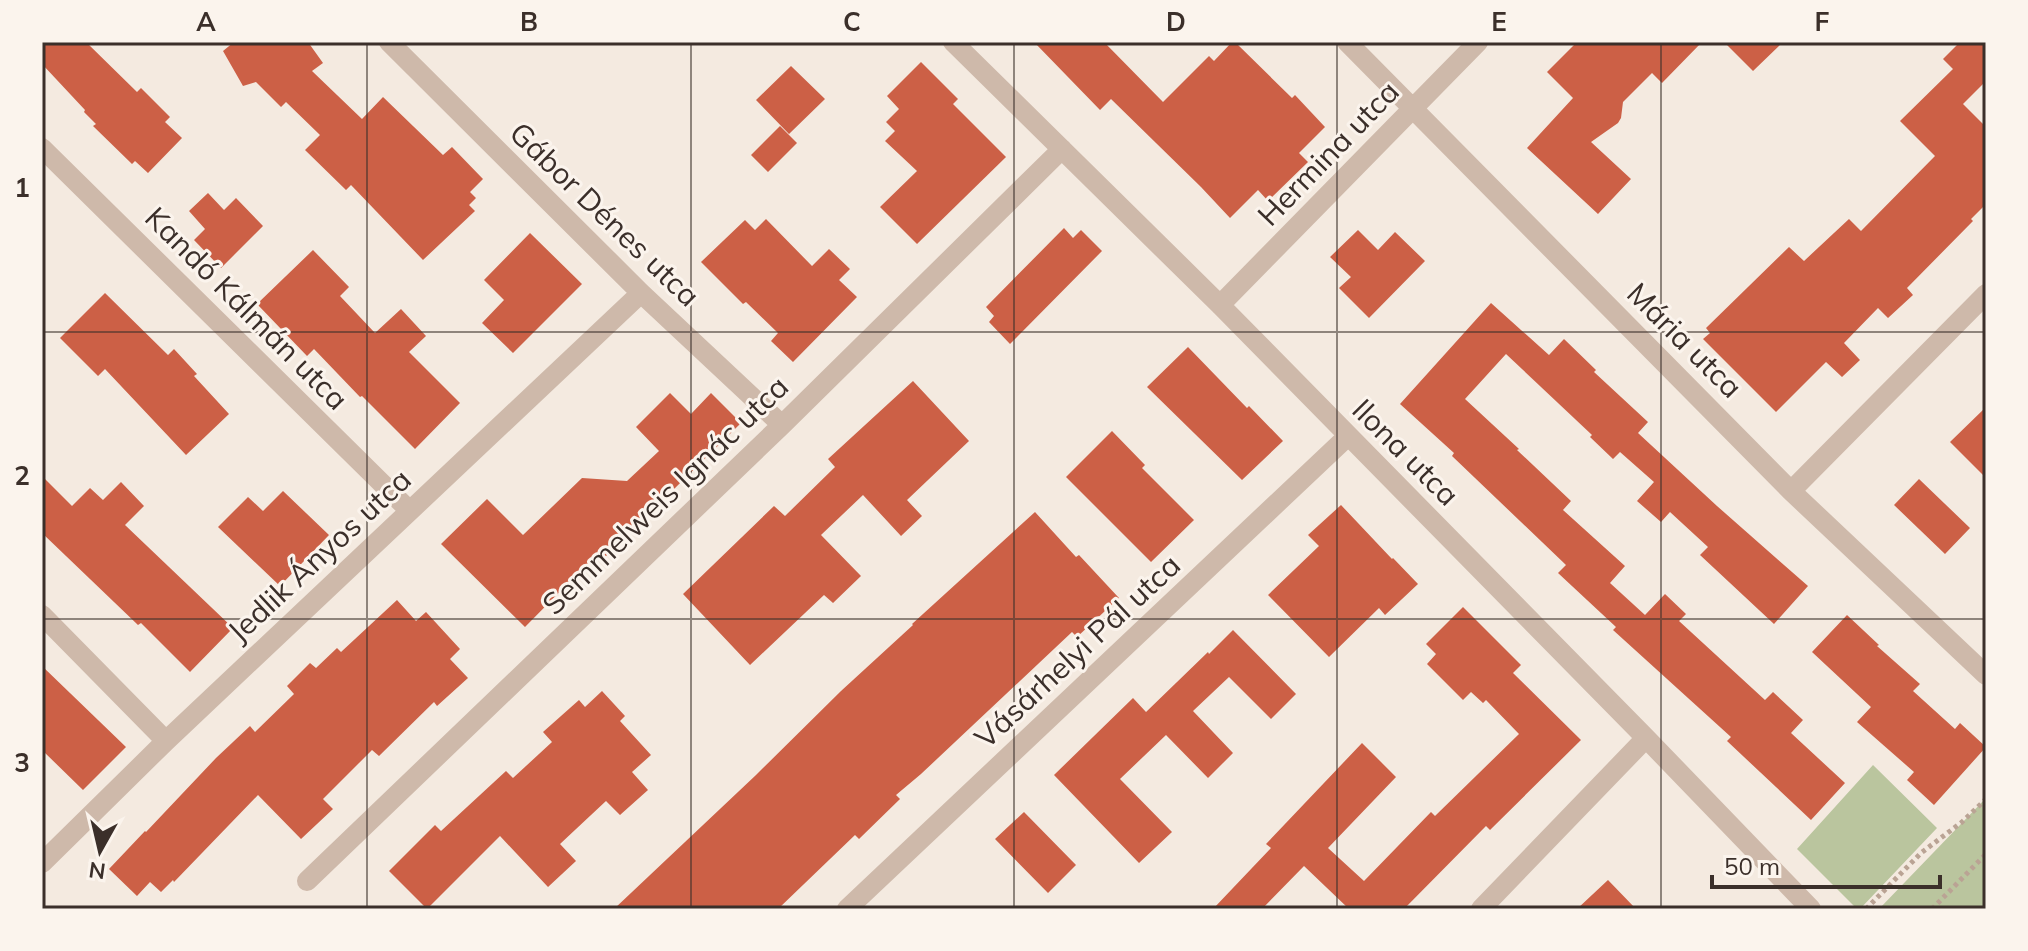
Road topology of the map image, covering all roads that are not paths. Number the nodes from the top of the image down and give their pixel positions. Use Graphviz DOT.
graph roads {
  1 [pos="389,42"];
  2 [pos="953,42"];
  3 [pos="1347,42"];
  4 [pos="1478,42"];
  5 [pos="1413,108"];
  6 [pos="42,148"];
  7 [pos="1062,149"];
  8 [pos="641,293"];
  9 [pos="1986,294"];
  10 [pos="1220,305"];
  11 [pos="782,425"];
  12 [pos="1348,436"];
  13 [pos="1791,491"];
  14 [pos="410,511"];
  15 [pos="42,615"];
  16 [pos="1986,675"];
  17 [pos="1646,738"];
  18 [pos="166,741"];
  19 [pos="42,863"];
  20 [pos="307,881"];
  21 [pos="847,909"];
  22 [pos="1481,909"];
  23 [pos="1811,909"];
  1 -- 8 [label="street, Gábor Dénes utca"];
  2 -- 7 [label="street, Ilona utca"];
  3 -- 5 [label="street, Mária utca"];
  4 -- 5 [label="street, Hermina utca"];
  5 -- 10 [label="street, Hermina utca"];
  5 -- 13 [label="street, Mária utca"];
  6 -- 14 [label="street, Kandó Kálmán utca"];
  7 -- 10 [label="street, Ilona utca"];
  7 -- 11 [label="street, Semmelweis Ignác utca"];
  8 -- 11 [label="street, Gábor Dénes utca"];
  8 -- 14 [label="street, Jedlik Ányos utca"];
  9 -- 13 [label="street"];
  10 -- 12 [label="street, Ilona utca"];
  11 -- 20 [label="street, Semmelweis Ignác utca"];
  12 -- 17 [label="street, Ilona utca"];
  12 -- 21 [label="street, Vásárhelyi Pál utca"];
  13 -- 16 [label="street, Mária utca"];
  14 -- 18 [label="street, Jedlik Ányos utca"];
  15 -- 18 [label="street"];
  17 -- 22 [label="street"];
  17 -- 23 [label="street, Ilona utca"];
  18 -- 19 [label="street, Jedlik Ányos utca"];
}
